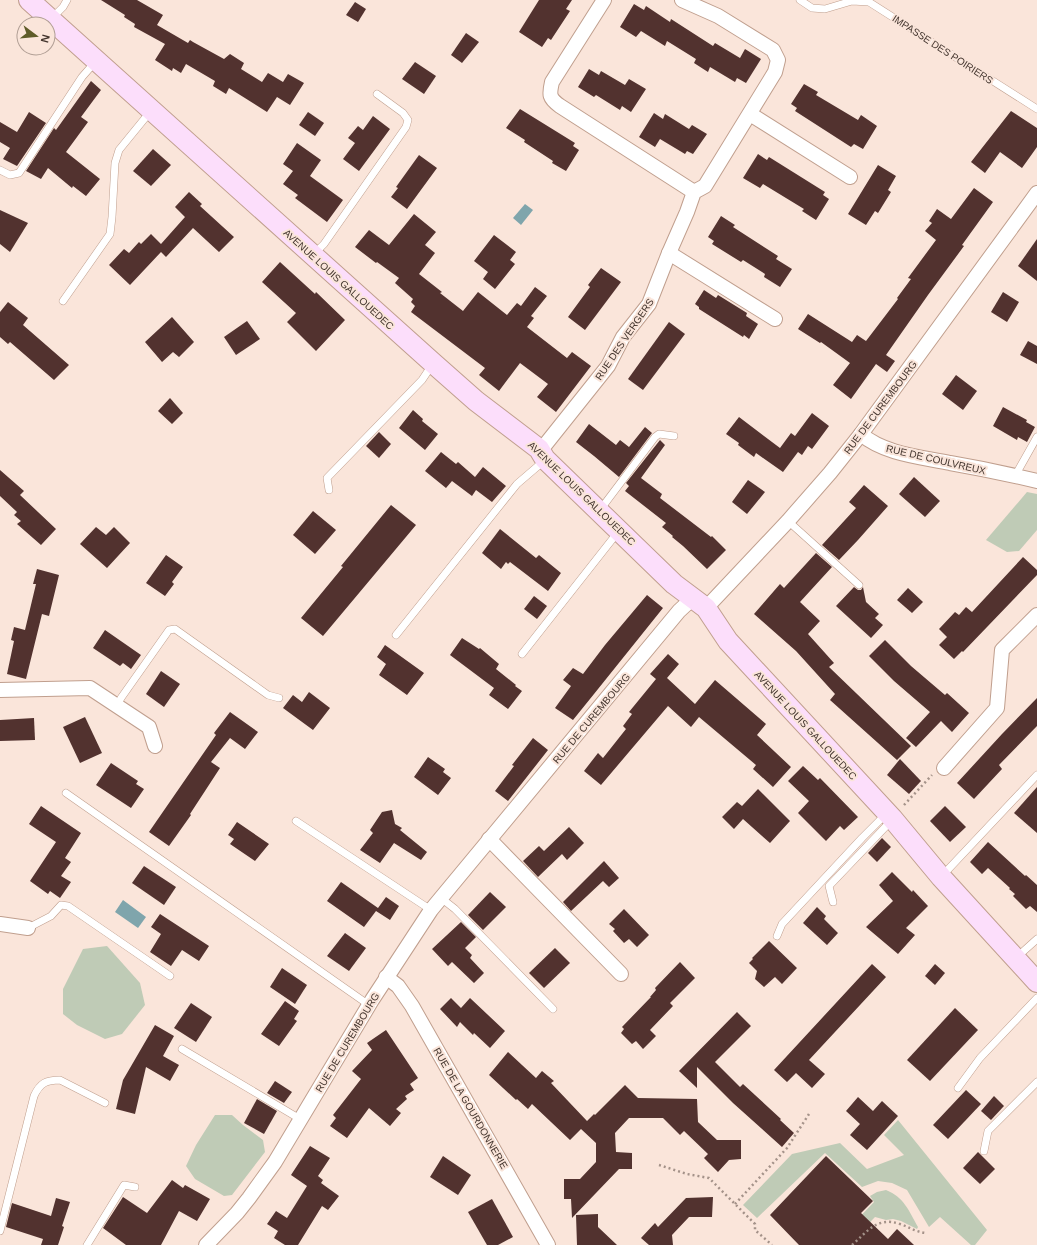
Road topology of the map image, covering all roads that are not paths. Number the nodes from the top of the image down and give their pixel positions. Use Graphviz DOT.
graph roads {
  1 [pos="29,0"];
  2 [pos="66,0"];
  3 [pos="604,0"];
  4 [pos="682,0"];
  5 [pos="800,0"];
  6 [pos="869,1"];
  7 [pos="47,16"];
  8 [pos="53,16"];
  9 [pos="56,24"];
  10 [pos="96,61"];
  11 [pos="377,94"];
  12 [pos="1037,109"];
  13 [pos="151,110"];
  14 [pos="750,114"];
  15 [pos="0,170"];
  16 [pos="850,177"];
  17 [pos="694,192"];
  18 [pos="1037,193"];
  19 [pos="669,253"];
  20 [pos="313,255"];
  21 [pos="63,301"];
  22 [pos="775,319"];
  23 [pos="433,363"];
  24 [pos="861,434"];
  25 [pos="674,436"];
  26 [pos="1037,437"];
  27 [pos="542,454"];
  28 [pos="1015,476"];
  29 [pos="1037,481"];
  30 [pos="329,490"];
  31 [pos="599,511"];
  32 [pos="788,521"];
  33 [pos="619,530"];
  34 [pos="859,585"];
  35 [pos="700,603"];
  36 [pos="1037,615"];
  37 [pos="396,635"];
  38 [pos="522,654"];
  39 [pos="0,690"];
  40 [pos="279,698"];
  41 [pos="117,706"];
  42 [pos="155,746"];
  43 [pos="944,768"];
  44 [pos="1037,775"];
  45 [pos="66,792"];
  46 [pos="890,816"];
  47 [pos="296,821"];
  48 [pos="489,839"];
  49 [pos="941,877"];
  50 [pos="441,898"];
  51 [pos="833,902"];
  52 [pos="431,910"];
  53 [pos="0,924"];
  54 [pos="28,928"];
  55 [pos="777,936"];
  56 [pos="1037,939"];
  57 [pos="1016,959"];
  58 [pos="621,974"];
  59 [pos="170,976"];
  60 [pos="386,977"];
  61 [pos="1037,982"];
  62 [pos="1037,998"];
  63 [pos="369,1005"];
  64 [pos="553,1009"];
  65 [pos="182,1049"];
  66 [pos="1037,1082"];
  67 [pos="958,1088"];
  68 [pos="105,1103"];
  69 [pos="300,1120"];
  70 [pos="984,1151"];
  71 [pos="135,1187"];
  72 [pos="0,1231"];
  73 [pos="87,1245"];
  74 [pos="206,1245"];
  75 [pos="548,1245"];
  1 -- 7 [label="main road, AVENUE LOUIS GALLOUEDEC"];
  2 -- 8 [label="lane"];
  3 -- 17 [label="street"];
  4 -- 14 [label="street"];
  5 -- 6 [label="lane, IMPASSE DES POIRIERS"];
  6 -- 12 [label="lane, IMPASSE DES POIRIERS"];
  9 -- 10 [label="main road, AVENUE LOUIS GALLOUEDEC"];
  10 -- 13 [label="main road, AVENUE LOUIS GALLOUEDEC"];
  10 -- 15 [label="lane"];
  11 -- 20 [label="lane"];
  13 -- 20 [label="main road, AVENUE LOUIS GALLOUEDEC"];
  13 -- 21 [label="lane"];
  14 -- 16 [label="street"];
  14 -- 17 [label="street"];
  17 -- 19 [label="street, RUE DES VERGERS"];
  18 -- 24 [label="street, RUE DE CUREMBOURG"];
  19 -- 22 [label="street"];
  19 -- 27 [label="street, RUE DES VERGERS"];
  20 -- 23 [label="main road, AVENUE LOUIS GALLOUEDEC"];
  23 -- 27 [label="main road, AVENUE LOUIS GALLOUEDEC"];
  23 -- 30 [label="lane"];
  24 -- 28 [label="street, RUE DE COULVREUX"];
  24 -- 32 [label="street, RUE DE CUREMBOURG"];
  25 -- 31 [label="lane"];
  26 -- 28 [label="lane"];
  27 -- 31 [label="main road, AVENUE LOUIS GALLOUEDEC"];
  27 -- 37 [label="lane"];
  28 -- 29 [label="street, RUE DE COULVREUX"];
  31 -- 33 [label="main road, AVENUE LOUIS GALLOUEDEC"];
  32 -- 34 [label="lane"];
  32 -- 35 [label="street, RUE DE CUREMBOURG"];
  33 -- 35 [label="main road, AVENUE LOUIS GALLOUEDEC"];
  33 -- 38 [label="lane"];
  35 -- 46 [label="main road, AVENUE LOUIS GALLOUEDEC"];
  35 -- 48 [label="street, RUE DE CUREMBOURG"];
  36 -- 43 [label="street"];
  39 -- 41 [label="street"];
  40 -- 41 [label="lane"];
  41 -- 42 [label="street"];
  44 -- 49 [label="lane"];
  45 -- 63 [label="lane"];
  46 -- 49 [label="main road, AVENUE LOUIS GALLOUEDEC"];
  46 -- 51 [label="lane"];
  46 -- 55 [label="lane"];
  47 -- 52 [label="lane"];
  48 -- 50 [label="street, RUE DE CUREMBOURG"];
  48 -- 58 [label="street"];
  49 -- 57 [label="main road, AVENUE LOUIS GALLOUEDEC"];
  50 -- 52 [label="street, RUE DE CUREMBOURG"];
  50 -- 64 [label="lane"];
  52 -- 60 [label="street, RUE DE CUREMBOURG"];
  53 -- 54 [label="street"];
  54 -- 59 [label="lane"];
  56 -- 57 [label="lane"];
  57 -- 61 [label="main road, AVENUE LOUIS GALLOUEDEC"];
  60 -- 63 [label="street, RUE DE CUREMBOURG"];
  60 -- 75 [label="street, RUE DE LA GOURDONNERIE"];
  62 -- 67 [label="lane"];
  63 -- 69 [label="street, RUE DE CUREMBOURG"];
  65 -- 69 [label="lane"];
  66 -- 70 [label="lane"];
  68 -- 72 [label="lane"];
  69 -- 74 [label="street, RUE DE CUREMBOURG"];
  71 -- 73 [label="lane"];
}
